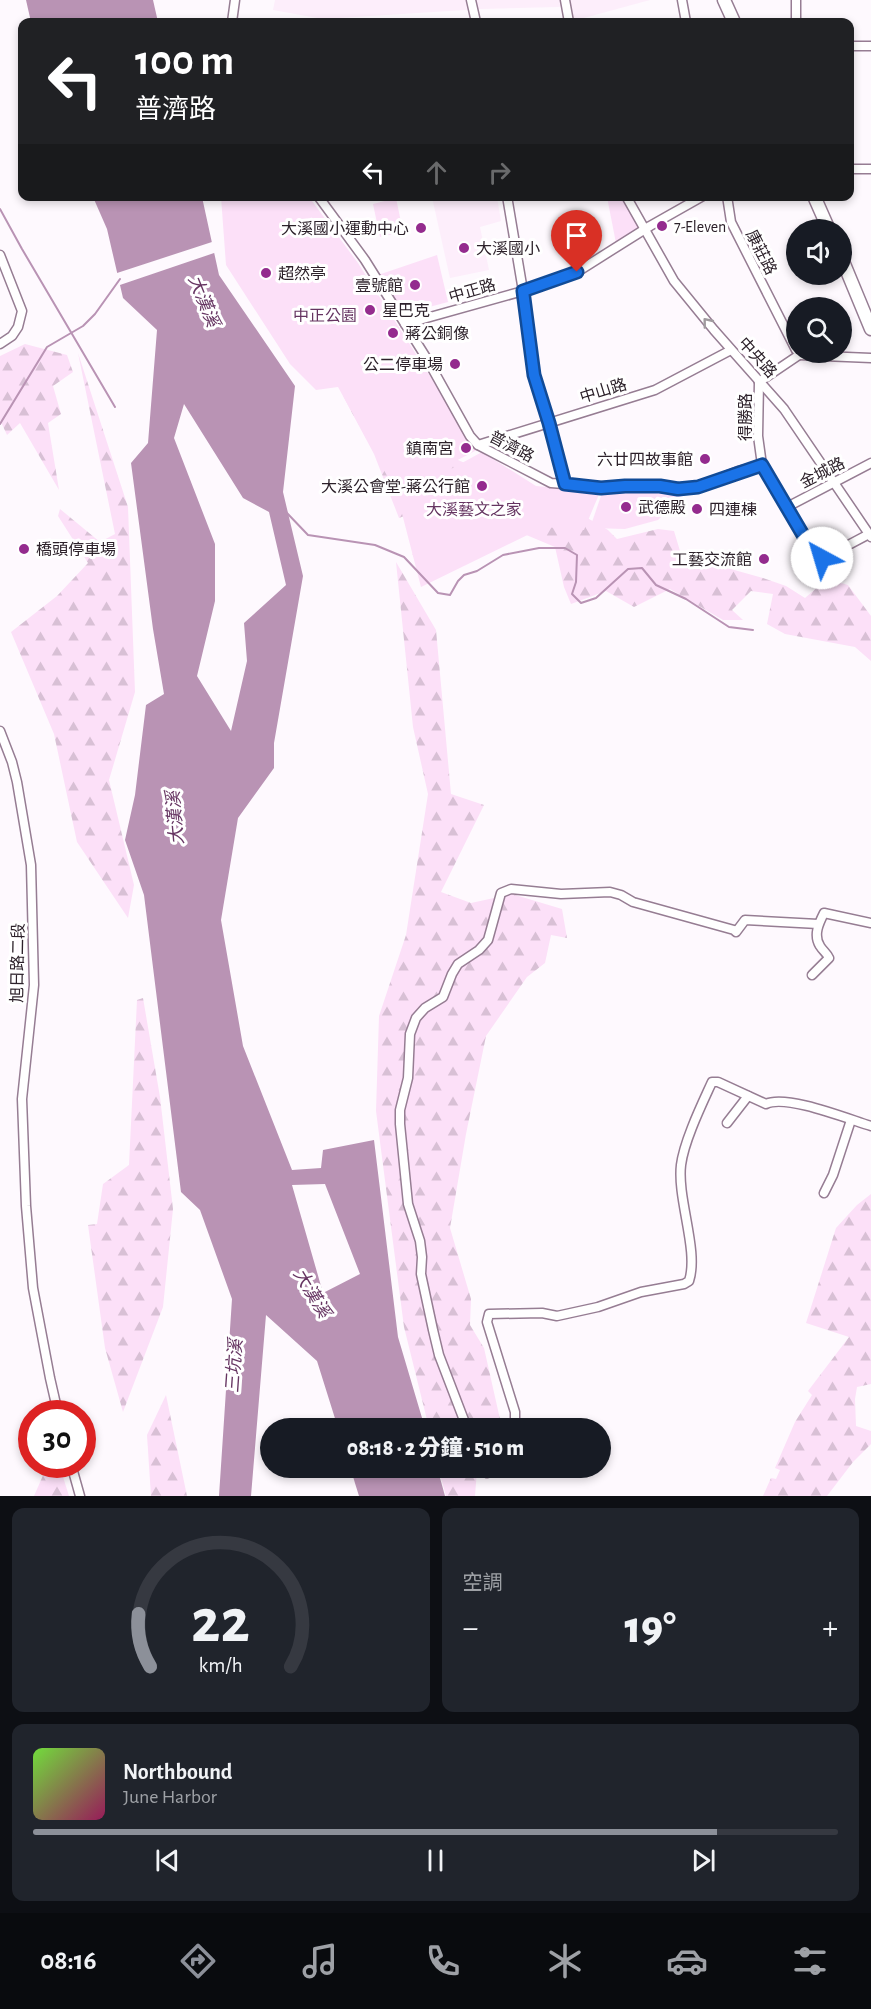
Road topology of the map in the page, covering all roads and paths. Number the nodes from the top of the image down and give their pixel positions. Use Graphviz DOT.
graph roads {
  1 [pos="235,0"];
  2 [pos="471,0"];
  3 [pos="566,0"];
  4 [pos="682,0"];
  5 [pos="724,0"];
  6 [pos="796,0"];
  7 [pos="233,18"];
  8 [pos="475,18"];
  9 [pos="568,18"];
  10 [pos="685,18"];
  11 [pos="732,18"];
  12 [pos="796,18"];
  13 [pos="854,46"];
  14 [pos="871,46"];
  15 [pos="854,169"];
  16 [pos="871,169"];
  17 [pos="322,201"];
  18 [pos="508,201"];
  19 [pos="629,201"];
  20 [pos="694,201"];
  21 [pos="727,201"];
  22 [pos="816,201"];
  23 [pos="824,219"];
  24 [pos="645,230"];
  25 [pos="0,255"];
  26 [pos="852,283"];
  27 [pos="523,291"];
  28 [pos="405,324"];
  29 [pos="786,329"];
  30 [pos="871,329"];
  31 [pos="0,344"];
  32 [pos="731,350"];
  33 [pos="852,356"];
  34 [pos="871,358"];
  35 [pos="786,361"];
  36 [pos="759,382"];
  37 [pos="549,423"];
  38 [pos="478,445"];
  39 [pos="871,464"];
  40 [pos="762,465"];
  41 [pos="834,482"];
  42 [pos="565,484"];
  43 [pos="787,507"];
  44 [pos="870,535"];
  45 [pos="0,731"];
  46 [pos="871,923"];
  47 [pos="818,924"];
  48 [pos="812,975"];
  49 [pos="748,1096"];
  50 [pos="851,1120"];
  51 [pos="727,1123"];
  52 [pos="871,1126"];
  53 [pos="824,1193"];
  54 [pos="55,1400"];
  55 [pos="463,1418"];
  56 [pos="515,1418"];
  57 [pos="75,1478"];
  58 [pos="80,1496"];
  1 -- 7 [label="street"];
  2 -- 8 [label="street"];
  3 -- 9 [label="street"];
  4 -- 10 [label="street"];
  5 -- 11 [label="main road"];
  6 -- 12 [label="street"];
  13 -- 14 [label="street"];
  15 -- 16 [label="street"];
  17 -- 28 [label="street, 普濟路"];
  18 -- 27 [label="street"];
  19 -- 24 [label="street, 中央路"];
  20 -- 24 [label="street, 中正路"];
  21 -- 29 [label="street, 康莊路"];
  22 -- 23 [label="main road"];
  24 -- 27 [label="street, 中正路"];
  32 -- 24 [label="street, 中央路, one-way"];
  25 -- 31 [label="street"];
  26 -- 30 [label="main road"];
  27 -- 28 [label="street, 中正路"];
  27 -- 37 [label="street"];
  28 -- 38 [label="street, 普濟路"];
  32 -- 36 [label="street, 中央路"];
  32 -- 37 [label="street, 中山路"];
  33 -- 34 [label="street"];
  35 -- 36 [label="street, 得勝路"];
  36 -- 40 [label="street, 得勝路"];
  36 -- 41 [label="street, 中央路"];
  37 -- 38 [label="street, 中山路"];
  37 -- 42 [label="street"];
  38 -- 42 [label="street, 普濟路"];
  39 -- 41 [label="street, 金城路"];
  40 -- 42 [label="street, 普濟路"];
  40 -- 43 [label="street"];
  41 -- 43 [label="street, 金城路"];
  41 -- 44 [label="street, 中央路"];
  43 -- 44 [label="street"];
  45 -- 54 [label="street, 旭日路二段"];
  46 -- 47 [label="street"];
  47 -- 48 [label="street"];
  47 -- 55 [label="street"];
  49 -- 50 [label="street"];
  49 -- 51 [label="street"];
  49 -- 56 [label="street"];
  50 -- 52 [label="street"];
  50 -- 53 [label="street"];
  57 -- 58 [label="street"];
}
